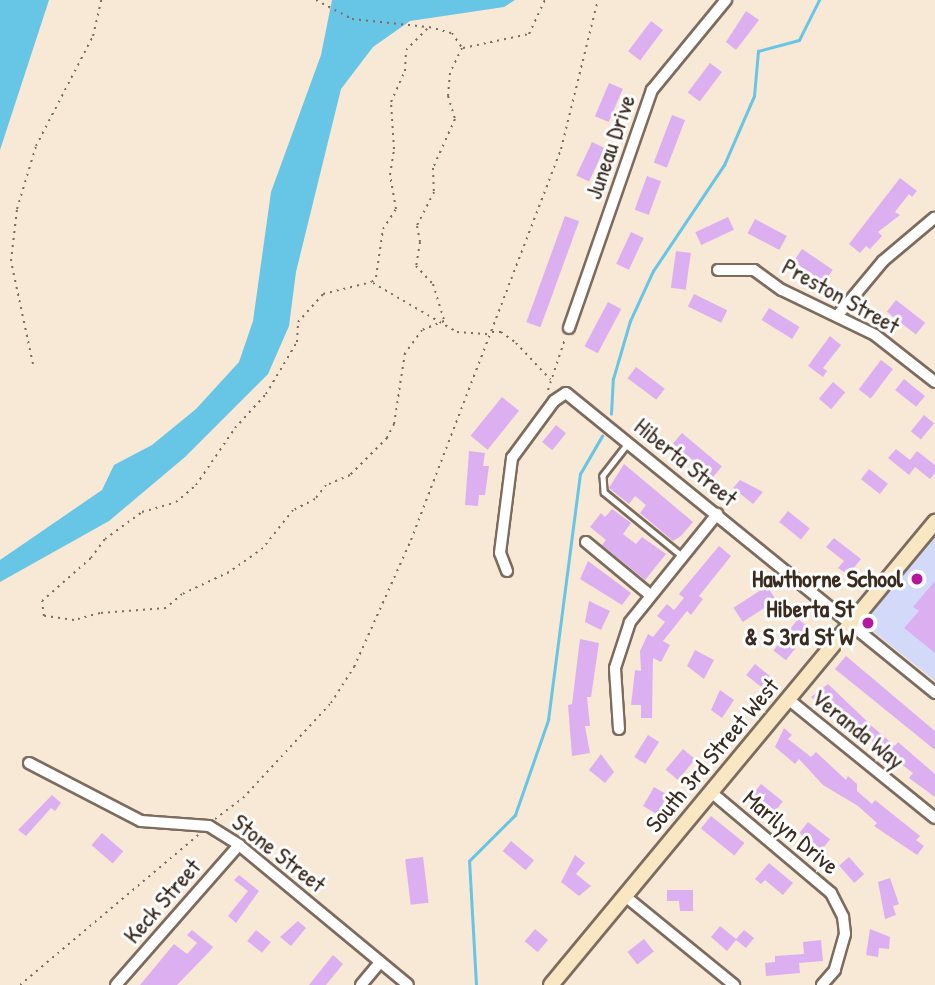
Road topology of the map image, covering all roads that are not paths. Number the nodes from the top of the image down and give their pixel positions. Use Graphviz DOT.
graph roads {
  1 [pos="726,0"];
  2 [pos="934,218"];
  3 [pos="718,270"];
  4 [pos="838,315"];
  5 [pos="569,328"];
  6 [pos="935,382"];
  7 [pos="629,443"];
  8 [pos="717,514"];
  9 [pos="935,522"];
  10 [pos="586,542"];
  11 [pos="682,556"];
  12 [pos="507,571"];
  13 [pos="650,595"];
  14 [pos="850,623"];
  15 [pos="935,693"];
  16 [pos="788,699"];
  17 [pos="619,729"];
  18 [pos="29,763"];
  19 [pos="711,792"];
  20 [pos="935,818"];
  21 [pos="239,845"];
  22 [pos="625,896"];
  23 [pos="380,962"];
  24 [pos="116,985"];
  25 [pos="361,985"];
  26 [pos="408,985"];
  27 [pos="551,985"];
  28 [pos="734,985"];
  29 [pos="822,985"];
  1 -- 5 [label="street, Juneau Drive"];
  2 -- 4 [label="street"];
  3 -- 4 [label="street, Preston Street"];
  4 -- 6 [label="street, Preston Street"];
  7 -- 8 [label="street, Hiberta Street"];
  7 -- 11 [label="lane"];
  7 -- 12 [label="street, Hiberta Street"];
  8 -- 11 [label="street"];
  8 -- 14 [label="street, Hiberta Street"];
  9 -- 14 [label="street, South 3rd Street West"];
  10 -- 13 [label="street"];
  11 -- 13 [label="street"];
  13 -- 17 [label="street"];
  14 -- 15 [label="street, Hiberta Street"];
  14 -- 16 [label="street, South 3rd Street West"];
  16 -- 19 [label="street, South 3rd Street West"];
  16 -- 20 [label="street, Veranda Way"];
  18 -- 21 [label="street, Stone Street"];
  19 -- 22 [label="street, South 3rd Street West"];
  19 -- 29 [label="street, Marilyn Drive"];
  21 -- 23 [label="street, Stone Street"];
  21 -- 24 [label="street, Keck Street"];
  22 -- 27 [label="street, South 3rd Street West"];
  22 -- 28 [label="street"];
  23 -- 25 [label="street"];
  23 -- 26 [label="street, Stone Street"];
}
